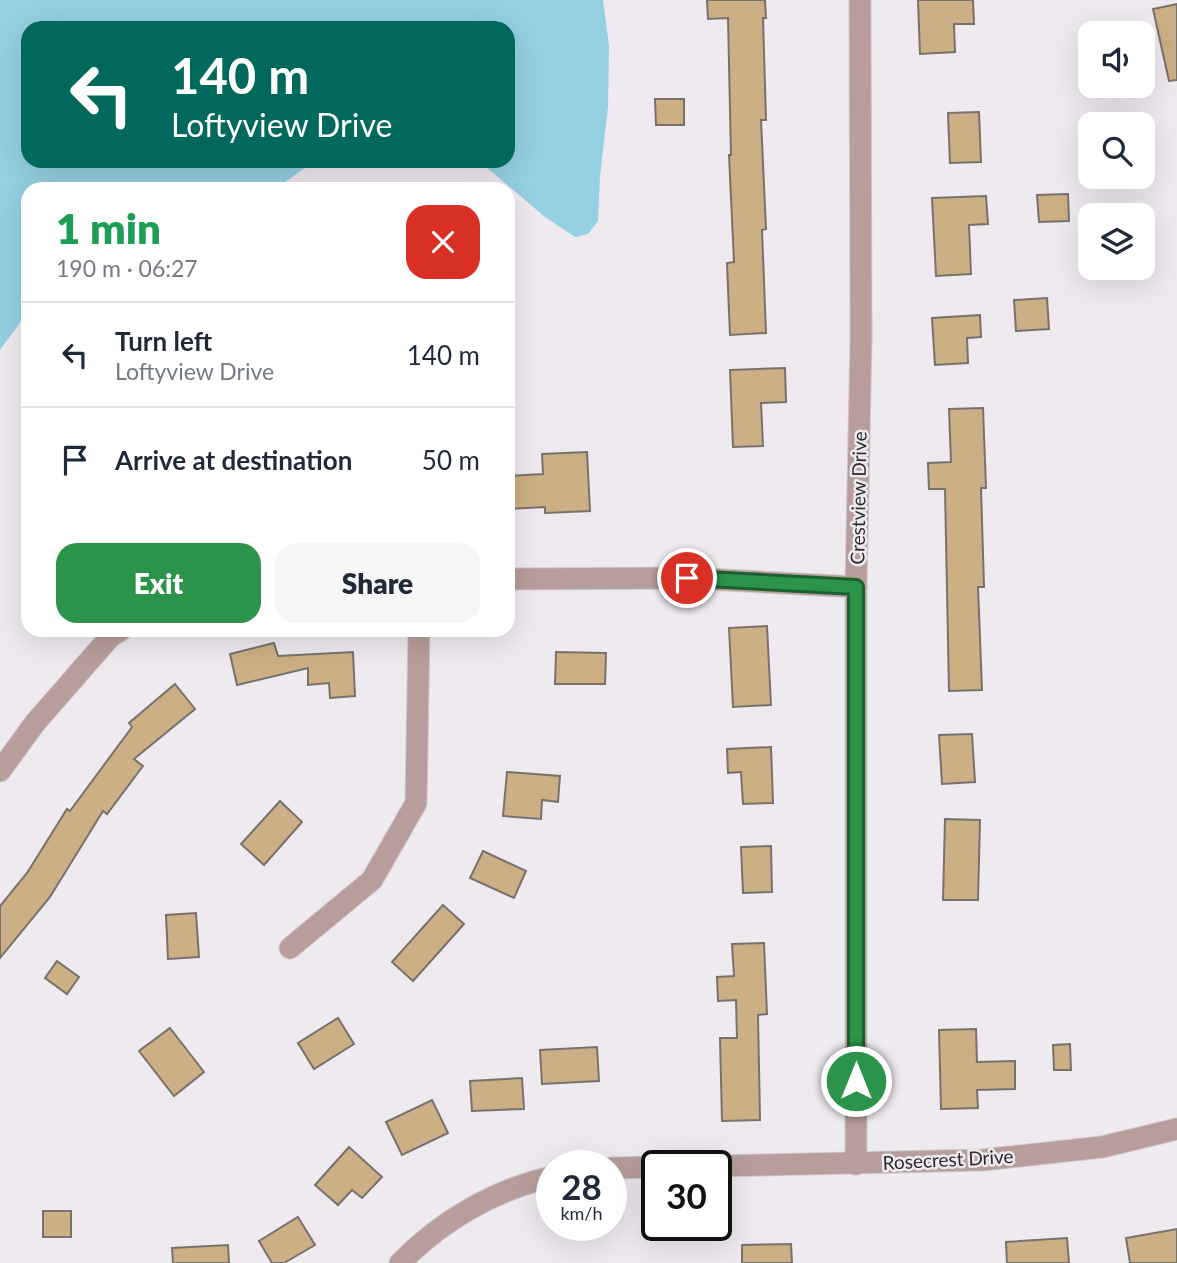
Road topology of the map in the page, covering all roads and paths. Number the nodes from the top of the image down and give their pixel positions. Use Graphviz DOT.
graph roads {
  1 [pos="859,0"];
  2 [pos="515,579"];
  3 [pos="856,587"];
  4 [pos="109,637"];
  5 [pos="419,637"];
  6 [pos="0,771"];
  7 [pos="290,948"];
  8 [pos="1177,1129"];
  9 [pos="856,1164"];
  10 [pos="732,1166"];
  11 [pos="536,1182"];
  12 [pos="400,1263"];
  1 -- 3 [label="street, Crestview Drive"];
  2 -- 3 [label="street"];
  3 -- 9 [label="street, Crestview Drive"];
  4 -- 6 [label="street"];
  5 -- 7 [label="street"];
  8 -- 9 [label="street, Rosecrest Drive"];
  9 -- 10 [label="street, Rosecrest Drive"];
  11 -- 12 [label="street"];
}
